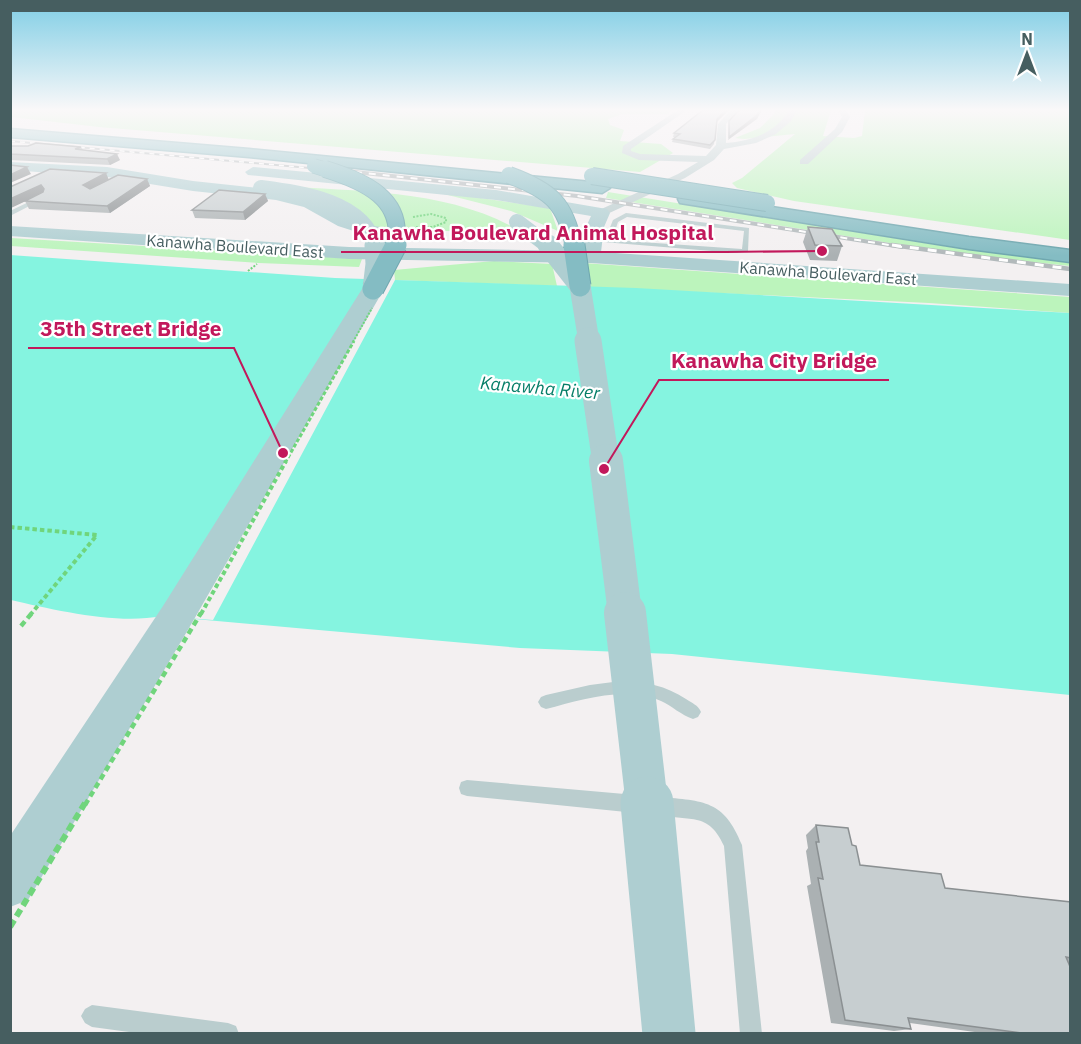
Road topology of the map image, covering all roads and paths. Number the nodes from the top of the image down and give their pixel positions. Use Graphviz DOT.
graph roads {
  1 [pos="260,159"];
  2 [pos="315,159"];
  3 [pos="410,159"];
  4 [pos="410,159"];
  5 [pos="689,159"];
  6 [pos="708,159"];
  7 [pos="808,159"];
  8 [pos="804,162"];
  9 [pos="10,166"];
  10 [pos="53,169"];
  11 [pos="195,170"];
  12 [pos="232,170"];
  13 [pos="122,174"];
  14 [pos="36,178"];
  15 [pos="156,179"];
  16 [pos="597,182"];
  17 [pos="44,196"];
  18 [pos="601,213"];
  19 [pos="10,214"];
  20 [pos="504,221"];
  21 [pos="344,222"];
  22 [pos="10,224"];
  23 [pos="411,227"];
  24 [pos="10,231"];
  25 [pos="307,243"];
  26 [pos="1071,246"];
  27 [pos="593,255"];
  28 [pos="1071,256"];
  29 [pos="1071,283"];
  30 [pos="1071,290"];
  31 [pos="374,295"];
  32 [pos="10,527"];
  33 [pos="21,626"];
  34 [pos="546,702"];
  35 [pos="693,712"];
  36 [pos="467,788"];
  37 [pos="10,882"];
  38 [pos="10,927"];
  39 [pos="92,1016"];
  40 [pos="228,1034"];
  41 [pos="669,1034"];
  42 [pos="751,1034"];
  1 -- 31 [label="highway, bridge"];
  2 -- 16 [label="highway"];
  3 -- 27 [label="highway, bridge"];
  4 -- 16 [label="highway"];
  5 -- 6 [label="street"];
  6 -- 18 [label="street"];
  7 -- 8 [label="street"];
  9 -- 10 [label="main road"];
  10 -- 13 [label="main road"];
  10 -- 14 [label="street"];
  11 -- 13 [label="main road"];
  12 -- 18 [label="main road"];
  13 -- 15 [label="main road"];
  13 -- 20 [label="main road"];
  15 -- 21 [label="main road"];
  15 -- 31 [label="main road, bridge"];
  16 -- 26 [label="highway, bridge"];
  16 -- 28 [label="highway"];
  17 -- 19 [label="lane"];
  18 -- 27 [label="main road"];
  20 -- 27 [label="main road"];
  20 -- 27 [label="main road, bridge"];
  21 -- 23 [label="main road"];
  21 -- 25 [label="main road"];
  22 -- 25 [label="main road, Kanawha Boulevard East"];
  23 -- 23 [label="path"];
  24 -- 27 [label="main road, Kanawha Boulevard East"];
  25 -- 27 [label="main road, Kanawha Boulevard East"];
  27 -- 27 [label="lane"];
  27 -- 29 [label="main road, Kanawha Boulevard East"];
  27 -- 30 [label="main road, Kanawha Boulevard East"];
  27 -- 41 [label="main road, bridge"];
  31 -- 37 [label="main road"];
  31 -- 38 [label="path, bridge"];
  32 -- 33 [label="path"];
  34 -- 35 [label="lane"];
  36 -- 42 [label="lane"];
  39 -- 40 [label="lane"];
}
